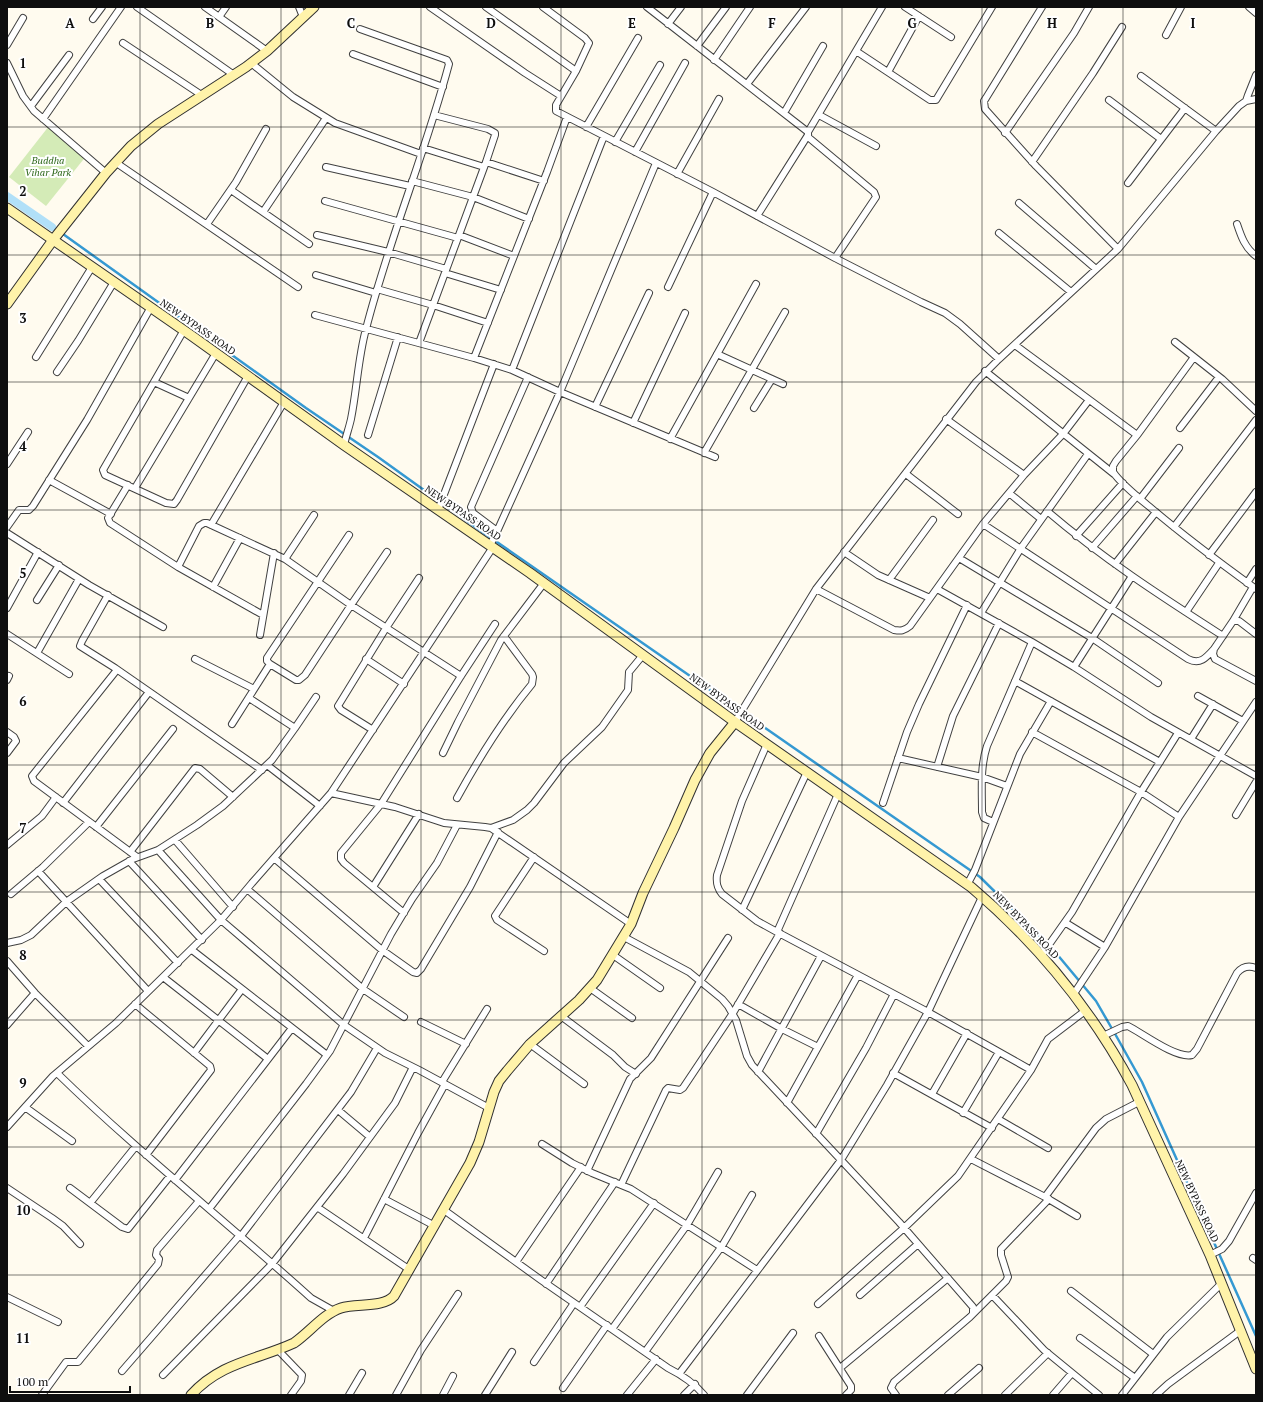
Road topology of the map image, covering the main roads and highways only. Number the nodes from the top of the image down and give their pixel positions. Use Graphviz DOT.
graph roads {
  1 [pos="314,7"];
  2 [pos="7,208"];
  3 [pos="53,240"];
  4 [pos="7,304"];
  5 [pos="737,718"];
  6 [pos="1256,1369"];
  7 [pos="191,1395"];
  1 -- 3 [label="main road"];
  2 -- 3 [label="main road, NEW BYPASS ROAD"];
  3 -- 4 [label="main road"];
  3 -- 5 [label="main road, NEW BYPASS ROAD"];
  5 -- 6 [label="main road, NEW BYPASS ROAD"];
  5 -- 7 [label="main road"];
}
